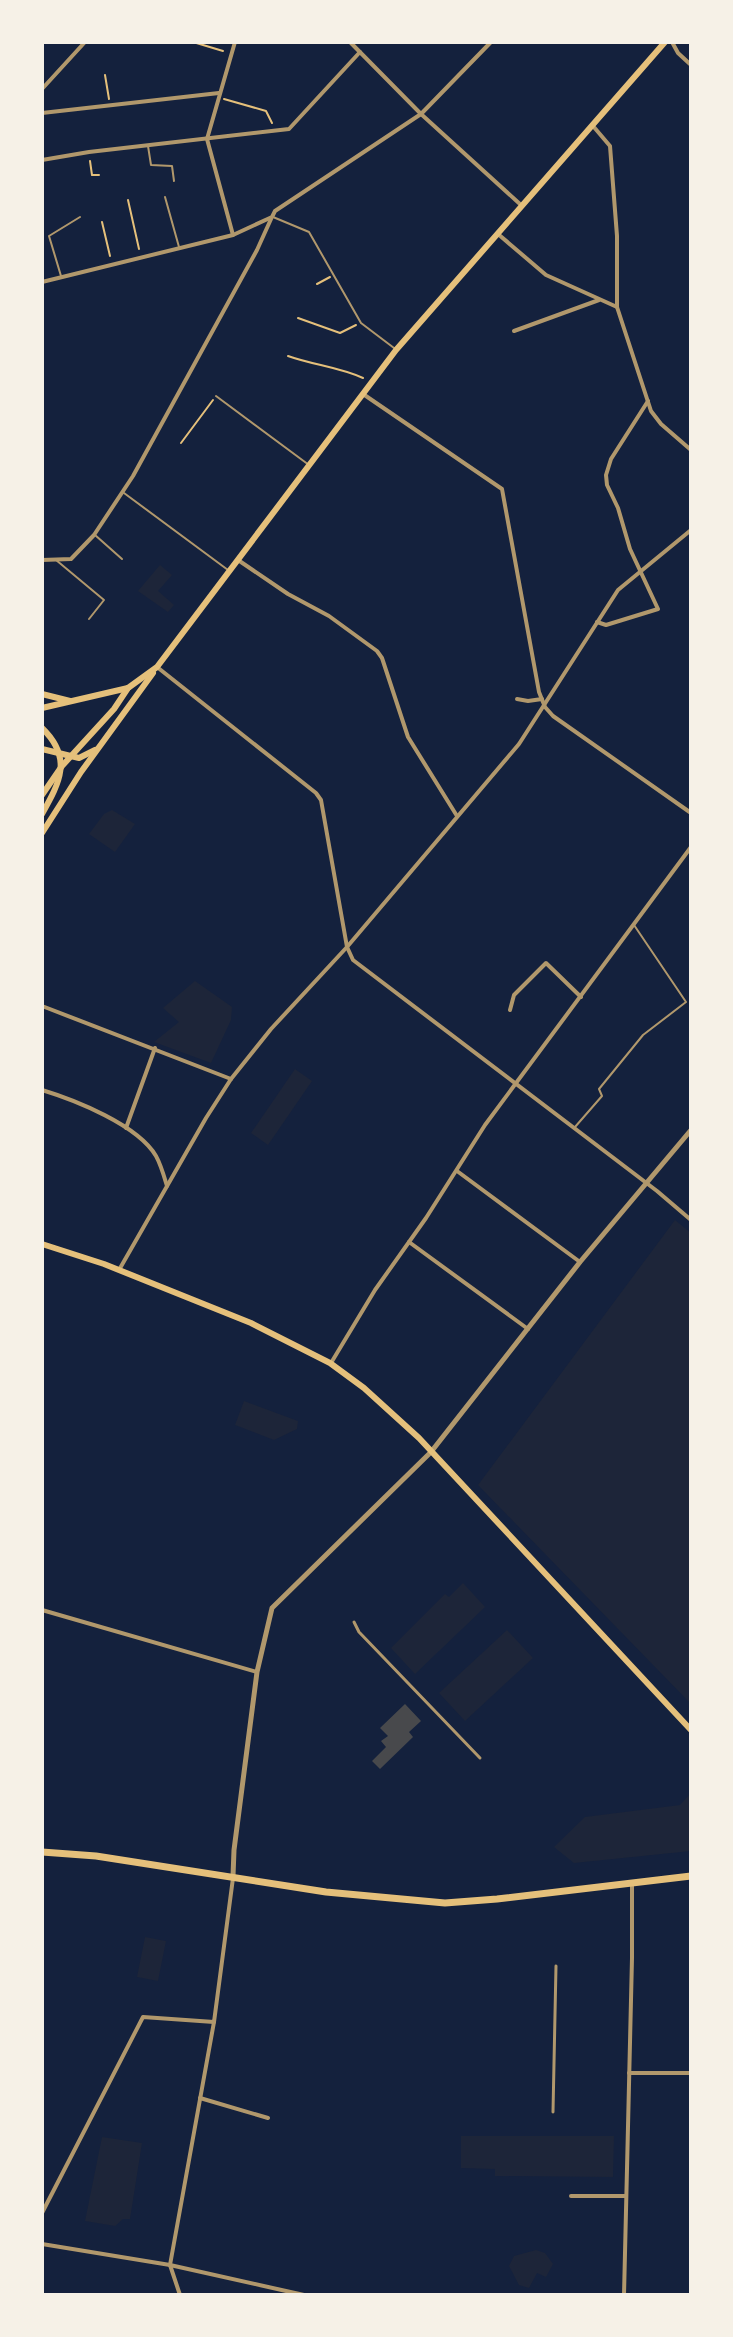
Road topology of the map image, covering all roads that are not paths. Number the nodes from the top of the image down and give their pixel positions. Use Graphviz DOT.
graph roads {
  1 [pos="85,42"];
  2 [pos="235,42"];
  3 [pos="350,42"];
  4 [pos="491,42"];
  5 [pos="665,42"];
  6 [pos="672,42"];
  7 [pos="360,52"];
  8 [pos="691,65"];
  9 [pos="42,89"];
  10 [pos="219,96"];
  11 [pos="42,113"];
  12 [pos="421,114"];
  13 [pos="592,124"];
  14 [pos="207,139"];
  15 [pos="147,145"];
  16 [pos="42,160"];
  17 [pos="174,181"];
  18 [pos="165,197"];
  19 [pos="521,205"];
  20 [pos="80,217"];
  21 [pos="272,217"];
  22 [pos="496,232"];
  23 [pos="233,235"];
  24 [pos="179,249"];
  25 [pos="61,277"];
  26 [pos="42,282"];
  27 [pos="599,300"];
  28 [pos="617,307"];
  29 [pos="514,331"];
  30 [pos="396,350"];
  31 [pos="363,394"];
  32 [pos="216,396"];
  33 [pos="649,399"];
  34 [pos="691,450"];
  35 [pos="310,466"];
  36 [pos="122,492"];
  37 [pos="691,530"];
  38 [pos="94,535"];
  39 [pos="122,559"];
  40 [pos="42,560"];
  41 [pos="55,560"];
  42 [pos="238,560"];
  43 [pos="229,571"];
  44 [pos="642,572"];
  45 [pos="89,619"];
  46 [pos="597,622"];
  47 [pos="157,667"];
  48 [pos="128,688"];
  49 [pos="42,694"];
  50 [pos="517,699"];
  51 [pos="542,699"];
  52 [pos="73,702"];
  53 [pos="545,707"];
  54 [pos="42,708"];
  55 [pos="42,728"];
  56 [pos="98,748"];
  57 [pos="42,749"];
  58 [pos="59,754"];
  59 [pos="71,757"];
  60 [pos="62,766"];
  61 [pos="42,795"];
  62 [pos="691,813"];
  63 [pos="42,814"];
  64 [pos="457,816"];
  65 [pos="42,833"];
  66 [pos="691,847"];
  67 [pos="634,925"];
  68 [pos="347,947"];
  69 [pos="581,997"];
  70 [pos="42,1006"];
  71 [pos="510,1010"];
  72 [pos="155,1048"];
  73 [pos="231,1079"];
  74 [pos="515,1083"];
  75 [pos="42,1090"];
  76 [pos="126,1128"];
  77 [pos="575,1128"];
  78 [pos="691,1130"];
  79 [pos="457,1171"];
  80 [pos="646,1184"];
  81 [pos="167,1186"];
  82 [pos="691,1220"];
  83 [pos="409,1242"];
  84 [pos="42,1244"];
  85 [pos="580,1262"];
  86 [pos="119,1270"];
  87 [pos="528,1329"];
  88 [pos="330,1363"];
  89 [pos="431,1452"];
  90 [pos="42,1610"];
  91 [pos="354,1622"];
  92 [pos="257,1672"];
  93 [pos="691,1730"];
  94 [pos="480,1758"];
  95 [pos="42,1852"];
  96 [pos="233,1876"];
  97 [pos="691,1876"];
  98 [pos="632,1883"];
  99 [pos="556,1966"];
  100 [pos="214,2022"];
  101 [pos="629,2073"];
  102 [pos="691,2073"];
  103 [pos="200,2098"];
  104 [pos="553,2112"];
  105 [pos="268,2118"];
  106 [pos="571,2196"];
  107 [pos="626,2196"];
  108 [pos="42,2213"];
  109 [pos="42,2244"];
  110 [pos="170,2265"];
  111 [pos="180,2295"];
  112 [pos="304,2295"];
  113 [pos="624,2295"];
  1 -- 9 [label="street"];
  2 -- 10 [label="street"];
  3 -- 7 [label="street"];
  4 -- 12 [label="street"];
  5 -- 13 [label="main road"];
  6 -- 8 [label="street"];
  7 -- 12 [label="street"];
  7 -- 14 [label="street"];
  10 -- 11 [label="street"];
  10 -- 14 [label="street"];
  12 -- 19 [label="street"];
  12 -- 21 [label="street"];
  13 -- 19 [label="main road"];
  13 -- 28 [label="street"];
  14 -- 15 [label="street"];
  14 -- 23 [label="street"];
  15 -- 16 [label="street"];
  15 -- 17 [label="lane"];
  18 -- 24 [label="lane"];
  19 -- 22 [label="main road"];
  20 -- 25 [label="lane"];
  21 -- 23 [label="street"];
  21 -- 30 [label="lane"];
  21 -- 36 [label="street"];
  22 -- 27 [label="street"];
  22 -- 30 [label="main road"];
  23 -- 24 [label="street"];
  24 -- 25 [label="street"];
  25 -- 26 [label="street"];
  27 -- 28 [label="street"];
  27 -- 29 [label="street"];
  28 -- 33 [label="street"];
  30 -- 31 [label="main road"];
  31 -- 35 [label="main road"];
  31 -- 51 [label="street"];
  32 -- 35 [label="lane"];
  33 -- 34 [label="street"];
  33 -- 44 [label="street"];
  35 -- 42 [label="main road"];
  36 -- 38 [label="street"];
  36 -- 43 [label="lane"];
  37 -- 44 [label="street"];
  38 -- 39 [label="lane"];
  38 -- 41 [label="street"];
  40 -- 41 [label="street"];
  41 -- 45 [label="lane"];
  42 -- 43 [label="main road"];
  42 -- 64 [label="street"];
  43 -- 47 [label="main road"];
  44 -- 46 [label="street"];
  44 -- 46 [label="street"];
  46 -- 53 [label="street"];
  47 -- 48 [label="main road"];
  47 -- 56 [label="main road"];
  47 -- 68 [label="street"];
  48 -- 52 [label="main road"];
  48 -- 59 [label="main road"];
  49 -- 52 [label="main road"];
  50 -- 51 [label="street"];
  51 -- 53 [label="street"];
  52 -- 54 [label="main road"];
  53 -- 62 [label="street"];
  53 -- 64 [label="street"];
  55 -- 58 [label="main road"];
  56 -- 59 [label="main road"];
  56 -- 65 [label="main road"];
  57 -- 58 [label="main road"];
  58 -- 59 [label="main road"];
  58 -- 60 [label="main road"];
  59 -- 60 [label="main road"];
  60 -- 61 [label="main road"];
  60 -- 63 [label="main road"];
  64 -- 68 [label="street"];
  66 -- 67 [label="street"];
  67 -- 69 [label="street"];
  67 -- 77 [label="lane"];
  68 -- 73 [label="street"];
  68 -- 74 [label="street"];
  69 -- 71 [label="street"];
  69 -- 74 [label="street"];
  70 -- 72 [label="street"];
  72 -- 73 [label="street"];
  72 -- 76 [label="street"];
  73 -- 81 [label="street"];
  74 -- 77 [label="street"];
  74 -- 79 [label="street"];
  75 -- 76 [label="street"];
  76 -- 81 [label="street"];
  77 -- 80 [label="street"];
  78 -- 80 [label="street"];
  79 -- 83 [label="street"];
  79 -- 85 [label="street"];
  80 -- 82 [label="street"];
  80 -- 85 [label="street"];
  81 -- 86 [label="street"];
  83 -- 87 [label="street"];
  83 -- 88 [label="street"];
  84 -- 86 [label="main road"];
  85 -- 87 [label="street"];
  86 -- 88 [label="main road"];
  87 -- 89 [label="street"];
  88 -- 89 [label="main road"];
  89 -- 92 [label="street"];
  89 -- 93 [label="main road"];
  90 -- 92 [label="street"];
  91 -- 94 [label="street"];
  92 -- 96 [label="street"];
  95 -- 96 [label="main road"];
  96 -- 98 [label="main road"];
  96 -- 100 [label="street"];
  97 -- 98 [label="main road"];
  98 -- 101 [label="street"];
  99 -- 104 [label="street"];
  100 -- 103 [label="street"];
  100 -- 108 [label="street"];
  101 -- 102 [label="street"];
  101 -- 107 [label="street"];
  103 -- 105 [label="street"];
  103 -- 110 [label="street"];
  106 -- 107 [label="street"];
  107 -- 113 [label="street"];
  109 -- 110 [label="street"];
  110 -- 111 [label="street"];
  110 -- 112 [label="street"];
}
